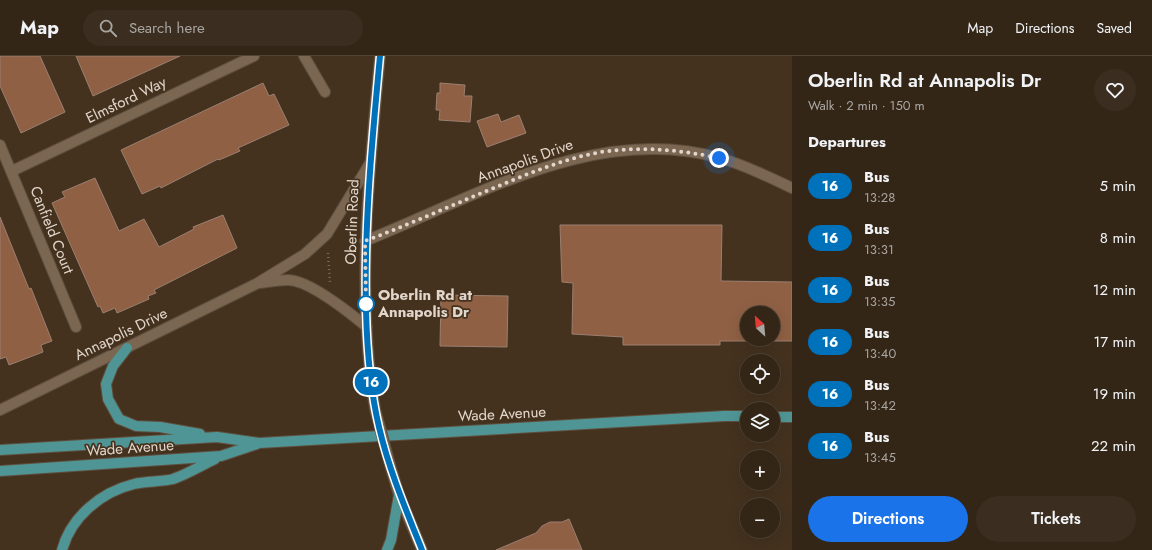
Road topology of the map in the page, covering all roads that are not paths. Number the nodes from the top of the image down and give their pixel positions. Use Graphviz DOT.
graph roads {
  1 [pos="254,56"];
  2 [pos="304,56"];
  3 [pos="380,56"];
  4 [pos="325,92"];
  5 [pos="0,145"];
  6 [pos="370,163"];
  7 [pos="12,171"];
  8 [pos="792,188"];
  9 [pos="365,241"];
  10 [pos="256,284"];
  11 [pos="76,327"];
  12 [pos="367,327"];
  13 [pos="127,348"];
  14 [pos="0,410"];
  15 [pos="740,416"];
  16 [pos="780,417"];
  17 [pos="792,417"];
  18 [pos="217,437"];
  19 [pos="259,443"];
  20 [pos="0,450"];
  21 [pos="221,456"];
  22 [pos="0,471"];
  23 [pos="399,495"];
  24 [pos="62,550"];
  25 [pos="387,550"];
  26 [pos="422,550"];
  1 -- 7 [label="main road, Elmsford Way"];
  2 -- 4 [label="main road"];
  3 -- 6 [label="main road, Oberlin Road"];
  5 -- 7 [label="main road, Canfield Court"];
  6 -- 9 [label="main road, Oberlin Road"];
  6 -- 10 [label="main road, Annapolis Drive"];
  7 -- 11 [label="main road, Canfield Court"];
  8 -- 9 [label="main road, Annapolis Drive"];
  9 -- 12 [label="main road, Oberlin Road"];
  10 -- 12 [label="main road, Annapolis Drive"];
  10 -- 13 [label="main road, Annapolis Drive"];
  12 -- 23 [label="main road, Oberlin Road, bridge"];
  13 -- 14 [label="main road, Annapolis Drive"];
  13 -- 18 [label="main road"];
  15 -- 19 [label="main road, Wade Avenue"];
  16 -- 17 [label="main road"];
  18 -- 19 [label="main road, Wade Avenue"];
  18 -- 20 [label="main road, Wade Avenue"];
  19 -- 21 [label="main road, Wade Avenue"];
  21 -- 22 [label="main road, Wade Avenue"];
  21 -- 24 [label="main road"];
  23 -- 25 [label="main road"];
  23 -- 26 [label="main road, Oberlin Road"];
}
